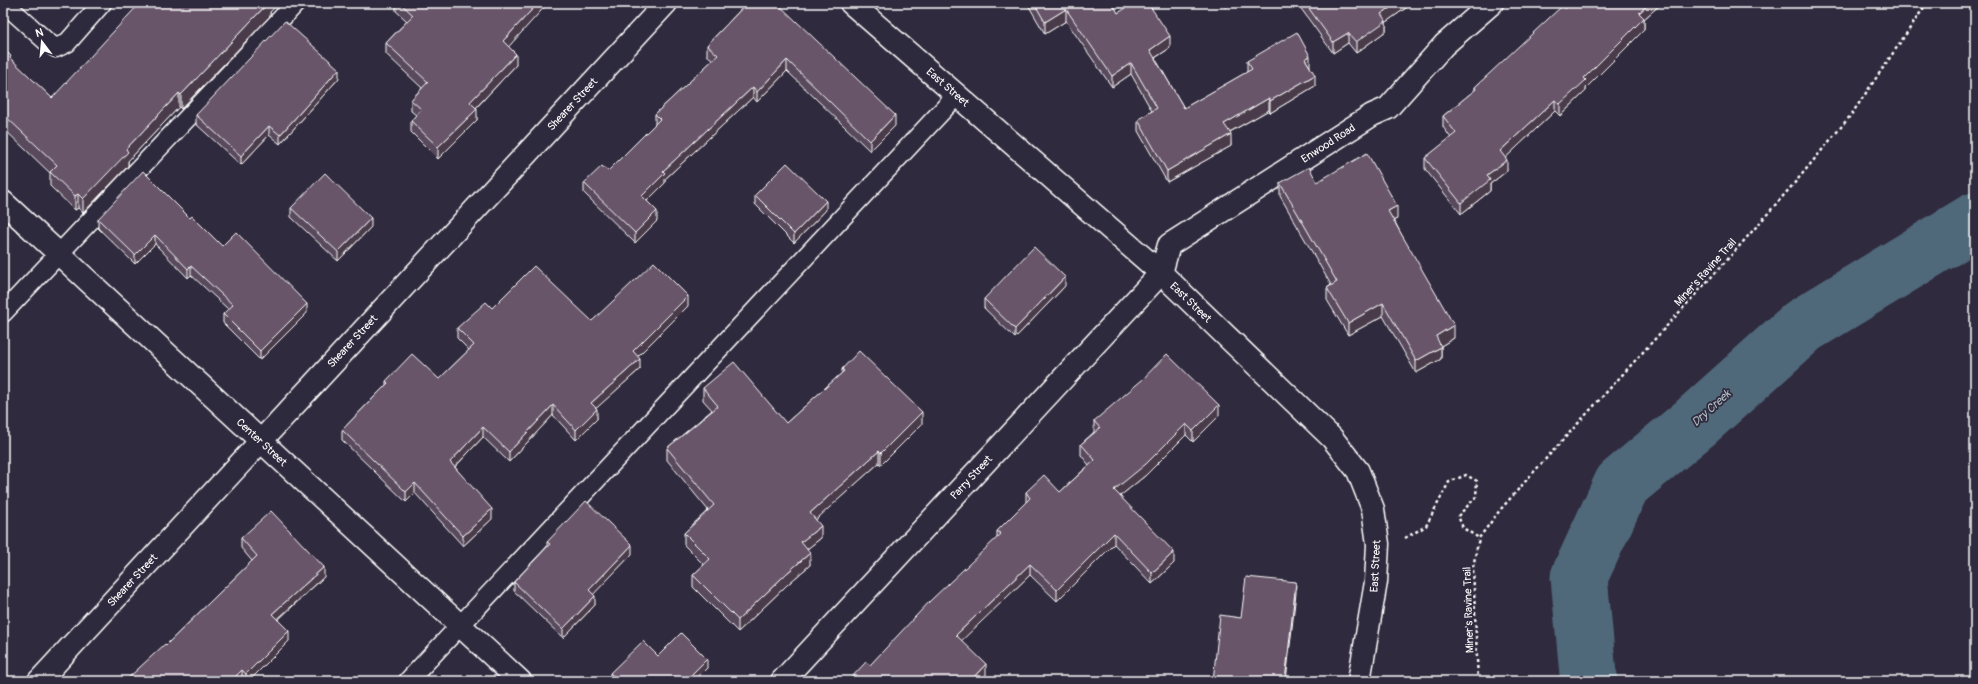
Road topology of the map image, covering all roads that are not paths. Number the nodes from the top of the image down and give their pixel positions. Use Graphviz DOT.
graph roads {
  1 [pos="4,3"];
  2 [pos="102,3"];
  3 [pos="296,3"];
  4 [pos="666,3"];
  5 [pos="851,3"];
  6 [pos="1492,3"];
  7 [pos="956,95"];
  8 [pos="3,202"];
  9 [pos="59,254"];
  10 [pos="1161,273"];
  11 [pos="3,313"];
  12 [pos="260,440"];
  13 [pos="459,625"];
  14 [pos="38,681"];
  15 [pos="408,681"];
  16 [pos="520,681"];
  17 [pos="782,681"];
  18 [pos="1359,681"];
  1 -- 2 [label="lane"];
  3 -- 9 [label="lane"];
  4 -- 12 [label="street, Shearer Street"];
  5 -- 7 [label="street, East Street"];
  6 -- 10 [label="street, Enwood Road"];
  7 -- 10 [label="street, East Street"];
  7 -- 13 [label="lane"];
  8 -- 9 [label="street, Center Street"];
  9 -- 11 [label="lane"];
  9 -- 12 [label="street, Center Street"];
  10 -- 17 [label="street, Parry Street"];
  10 -- 18 [label="street, East Street"];
  12 -- 13 [label="street, Center Street"];
  12 -- 14 [label="street, Shearer Street"];
  13 -- 15 [label="lane"];
  13 -- 16 [label="street, Center Street"];
}
